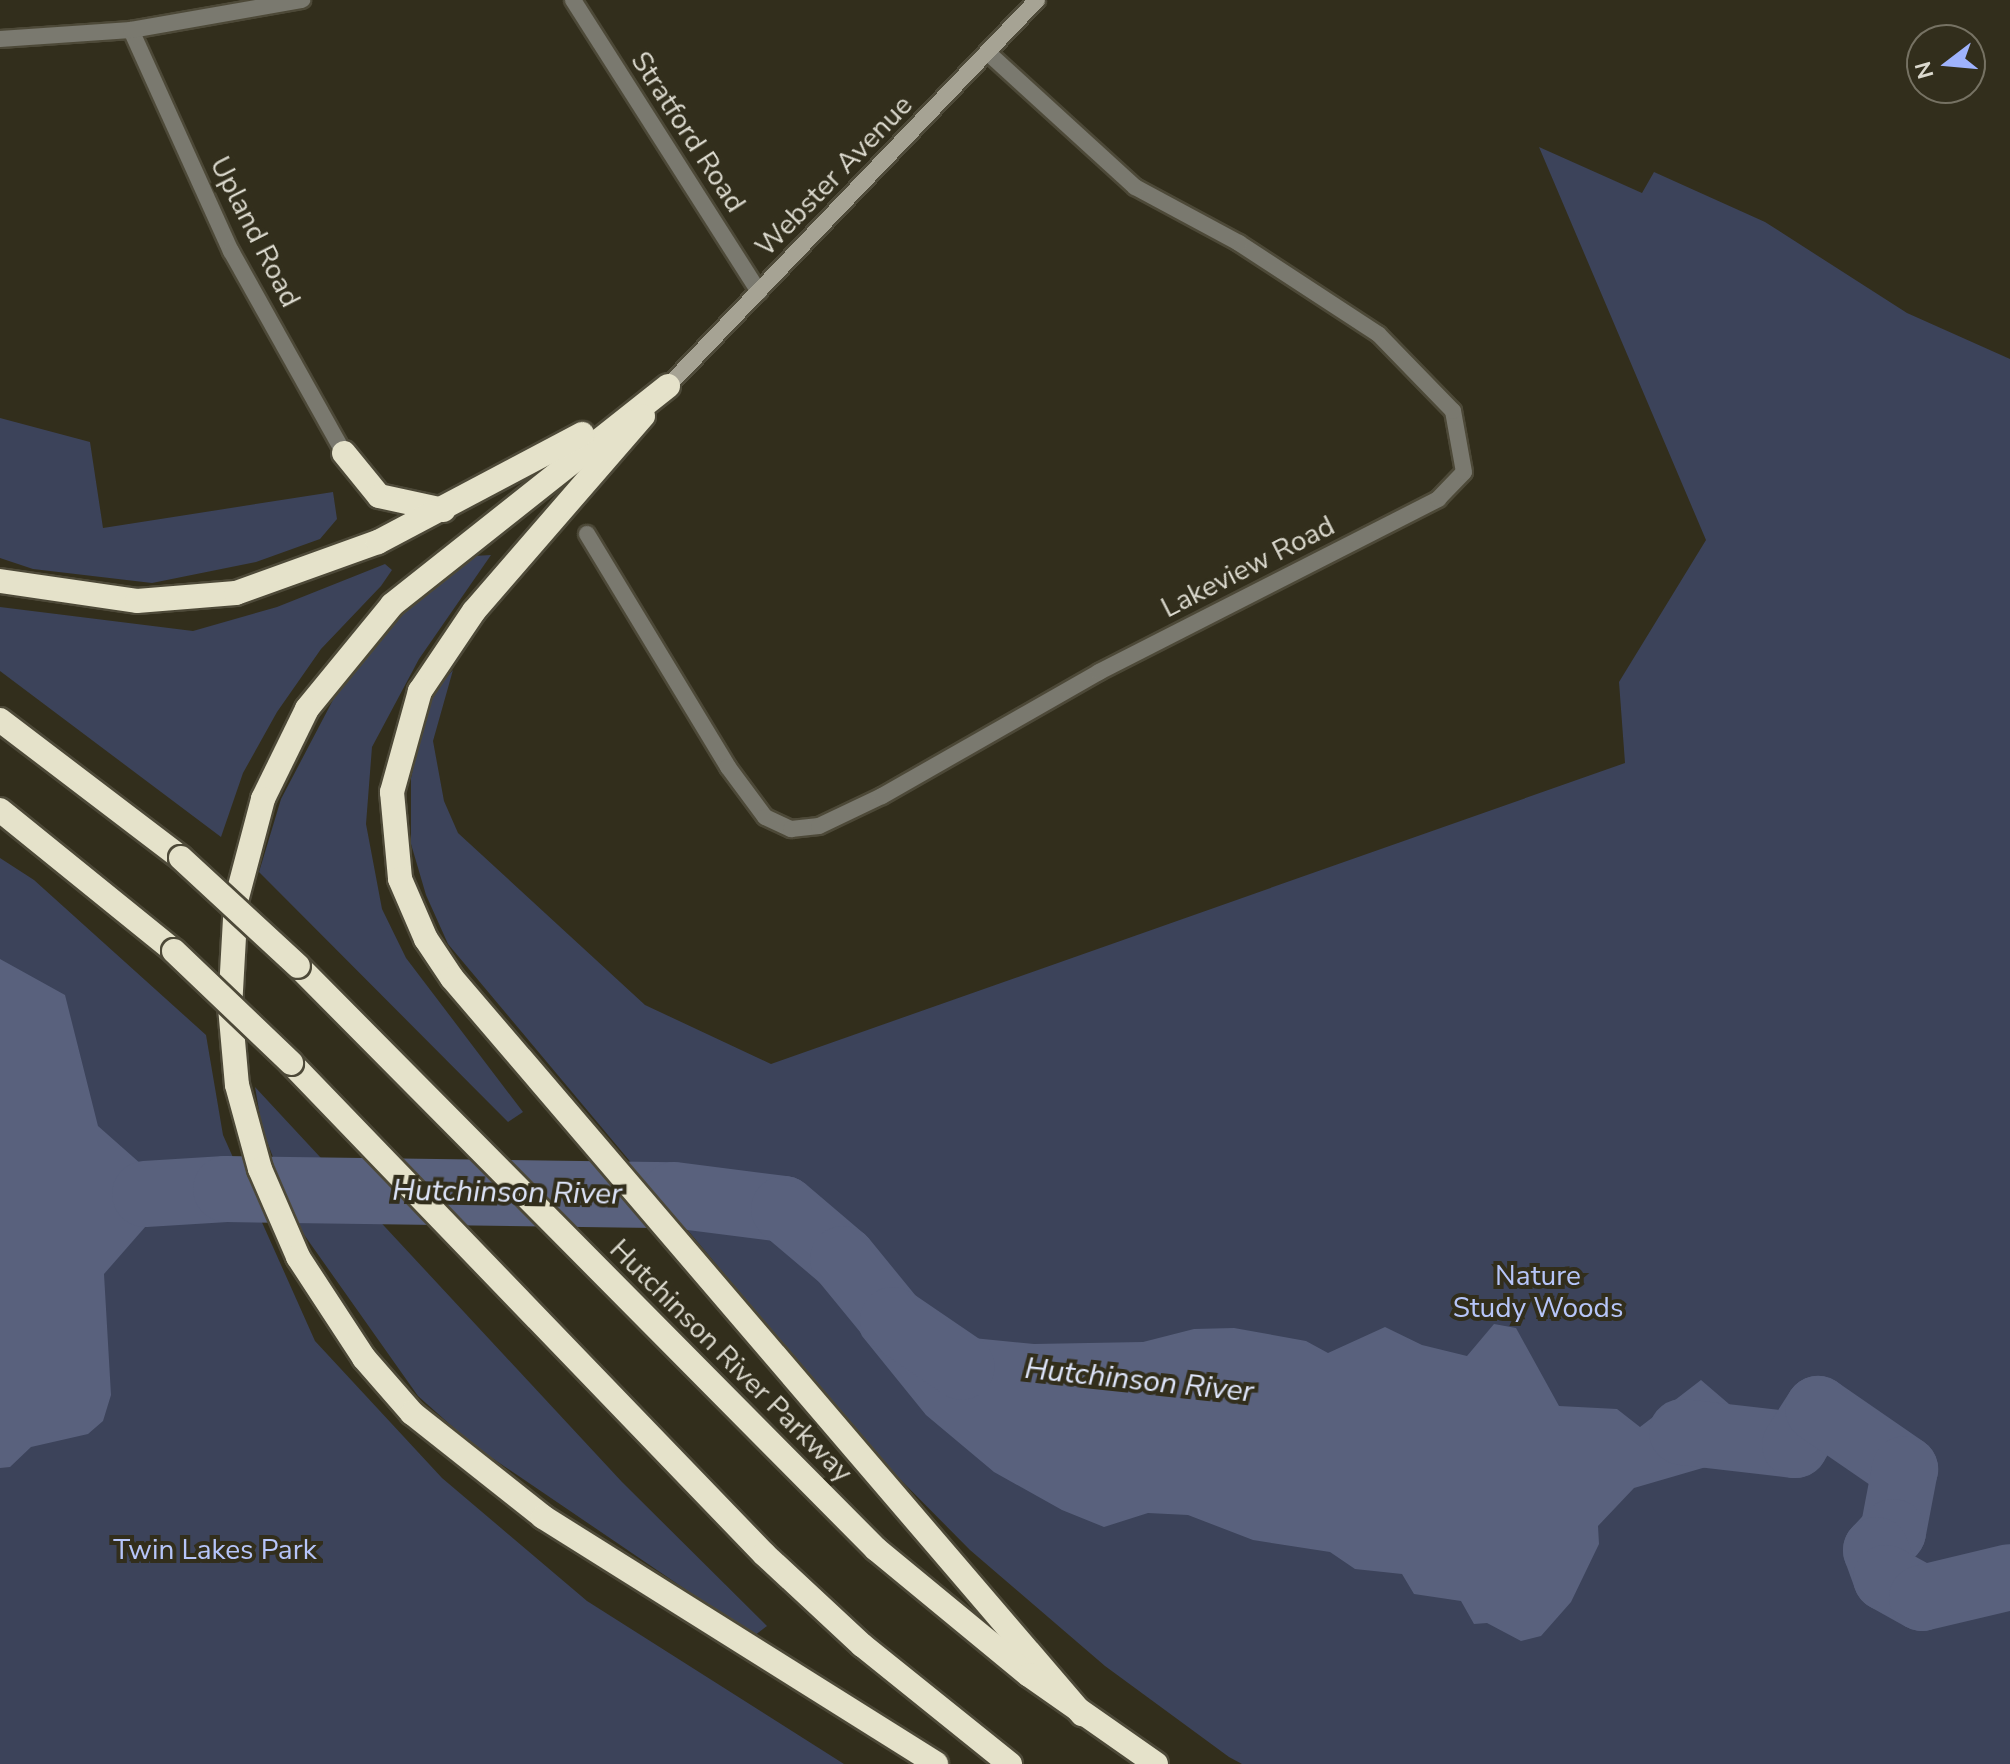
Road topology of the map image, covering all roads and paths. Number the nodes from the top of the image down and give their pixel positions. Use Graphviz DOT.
graph roads {
  1 [pos="302,0"];
  2 [pos="573,0"];
  3 [pos="1037,0"];
  4 [pos="131,30"];
  5 [pos="0,39"];
  6 [pos="987,52"];
  7 [pos="759,292"];
  8 [pos="668,386"];
  9 [pos="344,453"];
  10 [pos="444,510"];
  11 [pos="587,534"];
  12 [pos="0,581"];
  13 [pos="0,720"];
  14 [pos="0,810"];
  15 [pos="1082,1714"];
  16 [pos="936,1764"];
  17 [pos="1010,1764"];
  18 [pos="1156,1764"];
  1 -- 4 [label="street"];
  2 -- 7 [label="street, Stratford Road"];
  3 -- 6 [label="street, Webster Avenue"];
  4 -- 5 [label="street"];
  4 -- 9 [label="street, Upland Road"];
  6 -- 7 [label="street, Webster Avenue"];
  6 -- 11 [label="street, Lakeview Road"];
  7 -- 8 [label="street, Webster Avenue"];
  8 -- 10 [label="highway"];
  8 -- 15 [label="highway"];
  8 -- 16 [label="highway"];
  9 -- 10 [label="highway"];
  10 -- 12 [label="highway"];
  13 -- 15 [label="highway, Hutchinson River Parkway, bridge"];
  14 -- 17 [label="highway, bridge"];
  15 -- 18 [label="highway, Hutchinson River Parkway"];
}
